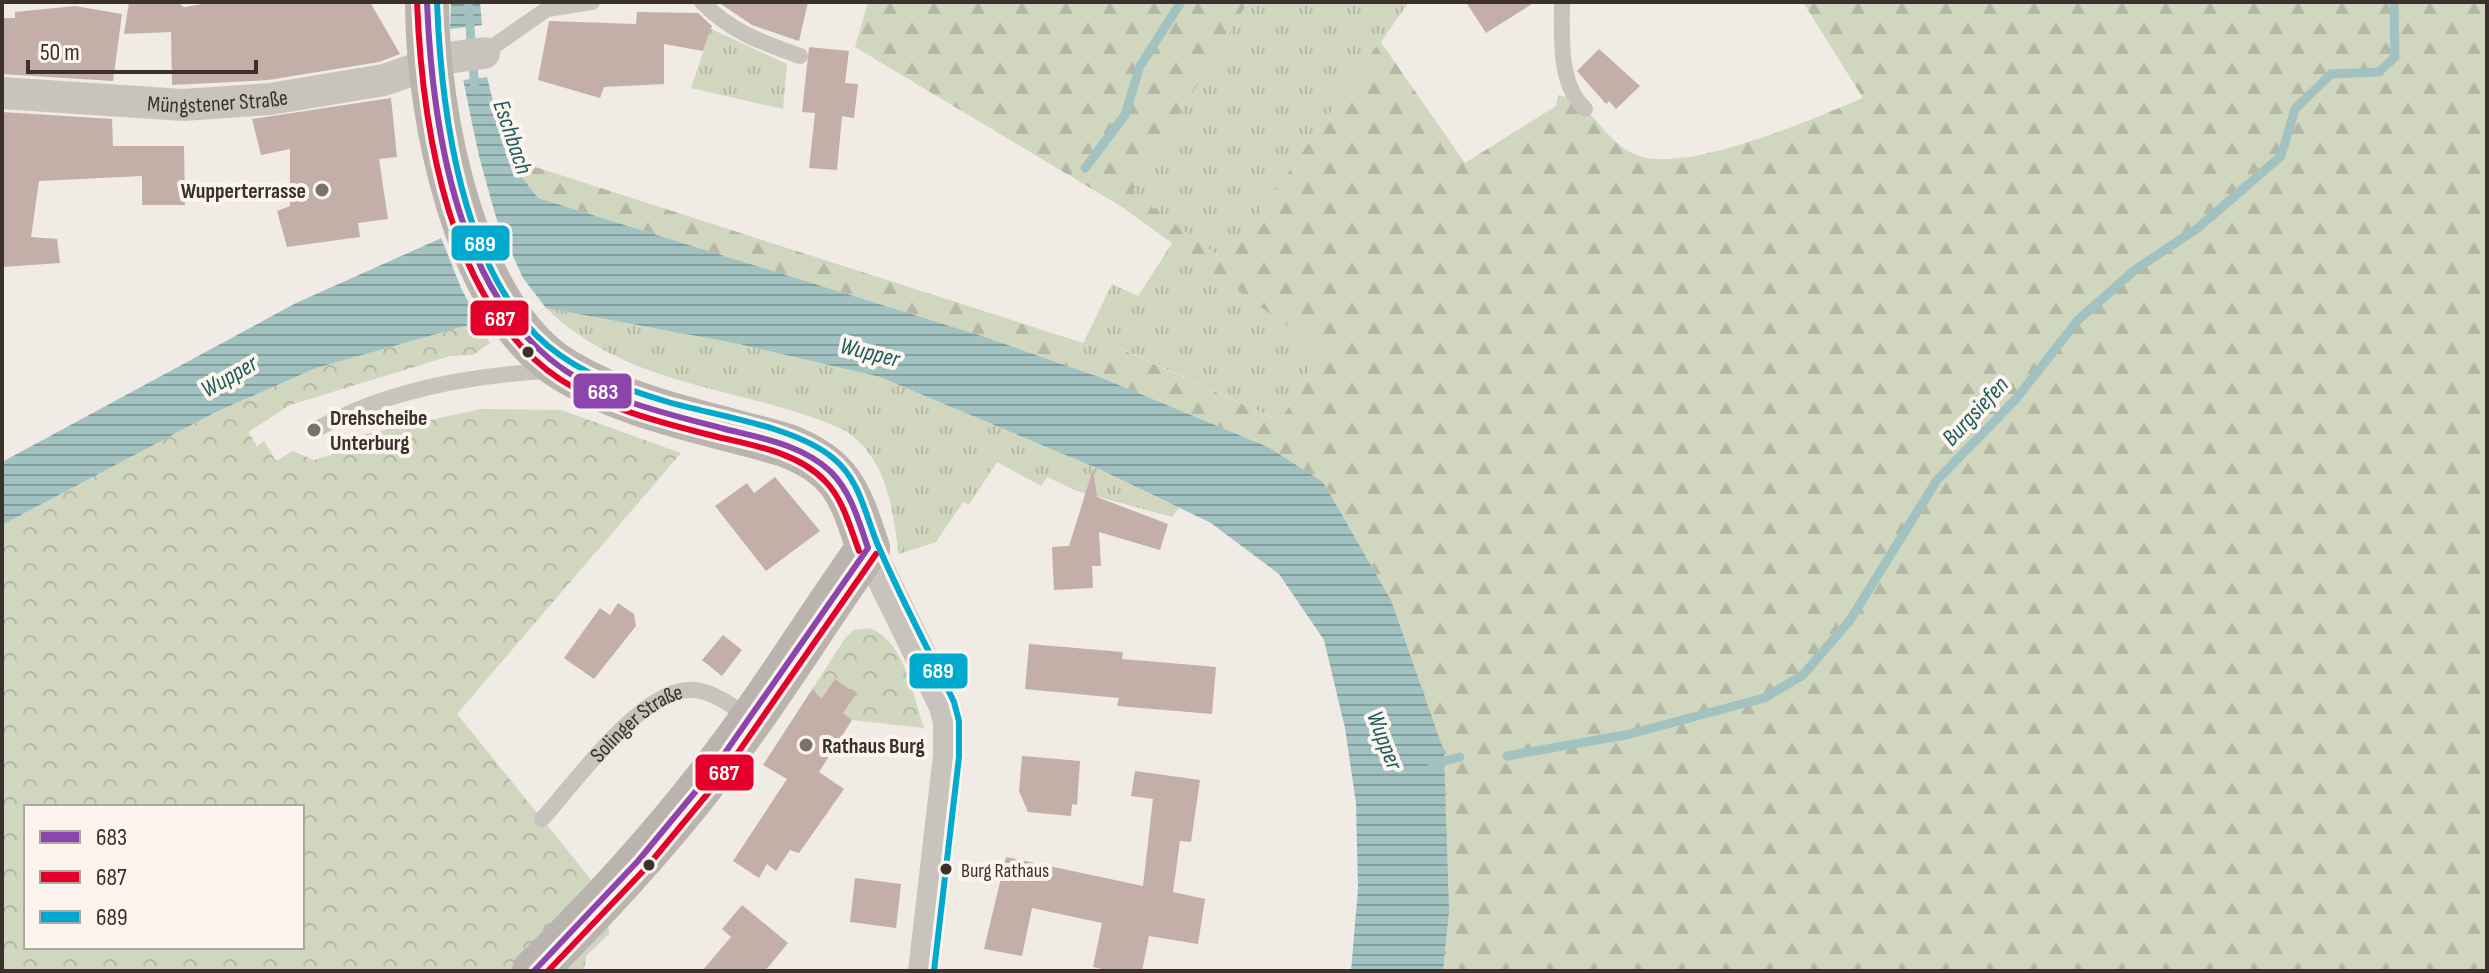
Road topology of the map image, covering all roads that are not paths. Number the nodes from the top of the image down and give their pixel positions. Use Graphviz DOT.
graph roads {
  1 [pos="427,2"];
  2 [pos="592,2"];
  3 [pos="702,2"];
  4 [pos="1562,2"];
  5 [pos="546,5"];
  6 [pos="484,53"];
  7 [pos="800,56"];
  8 [pos="436,71"];
  9 [pos="2,93"];
  10 [pos="1585,109"];
  11 [pos="565,371"];
  12 [pos="315,430"];
  13 [pos="868,548"];
  14 [pos="751,720"];
  15 [pos="542,819"];
  16 [pos="534,971"];
  17 [pos="924,971"];
  1 -- 8 [label="main road"];
  2 -- 5 [label="lane"];
  3 -- 7 [label="lane"];
  4 -- 10 [label="lane"];
  5 -- 6 [label="lane"];
  6 -- 8 [label="street, Müngstener Straße"];
  8 -- 9 [label="street, Müngstener Straße"];
  8 -- 11 [label="main road"];
  11 -- 12 [label="lane"];
  11 -- 13 [label="main road"];
  13 -- 14 [label="main road"];
  13 -- 17 [label="street"];
  14 -- 15 [label="lane, Solinger Straße"];
  14 -- 16 [label="main road"];
}
